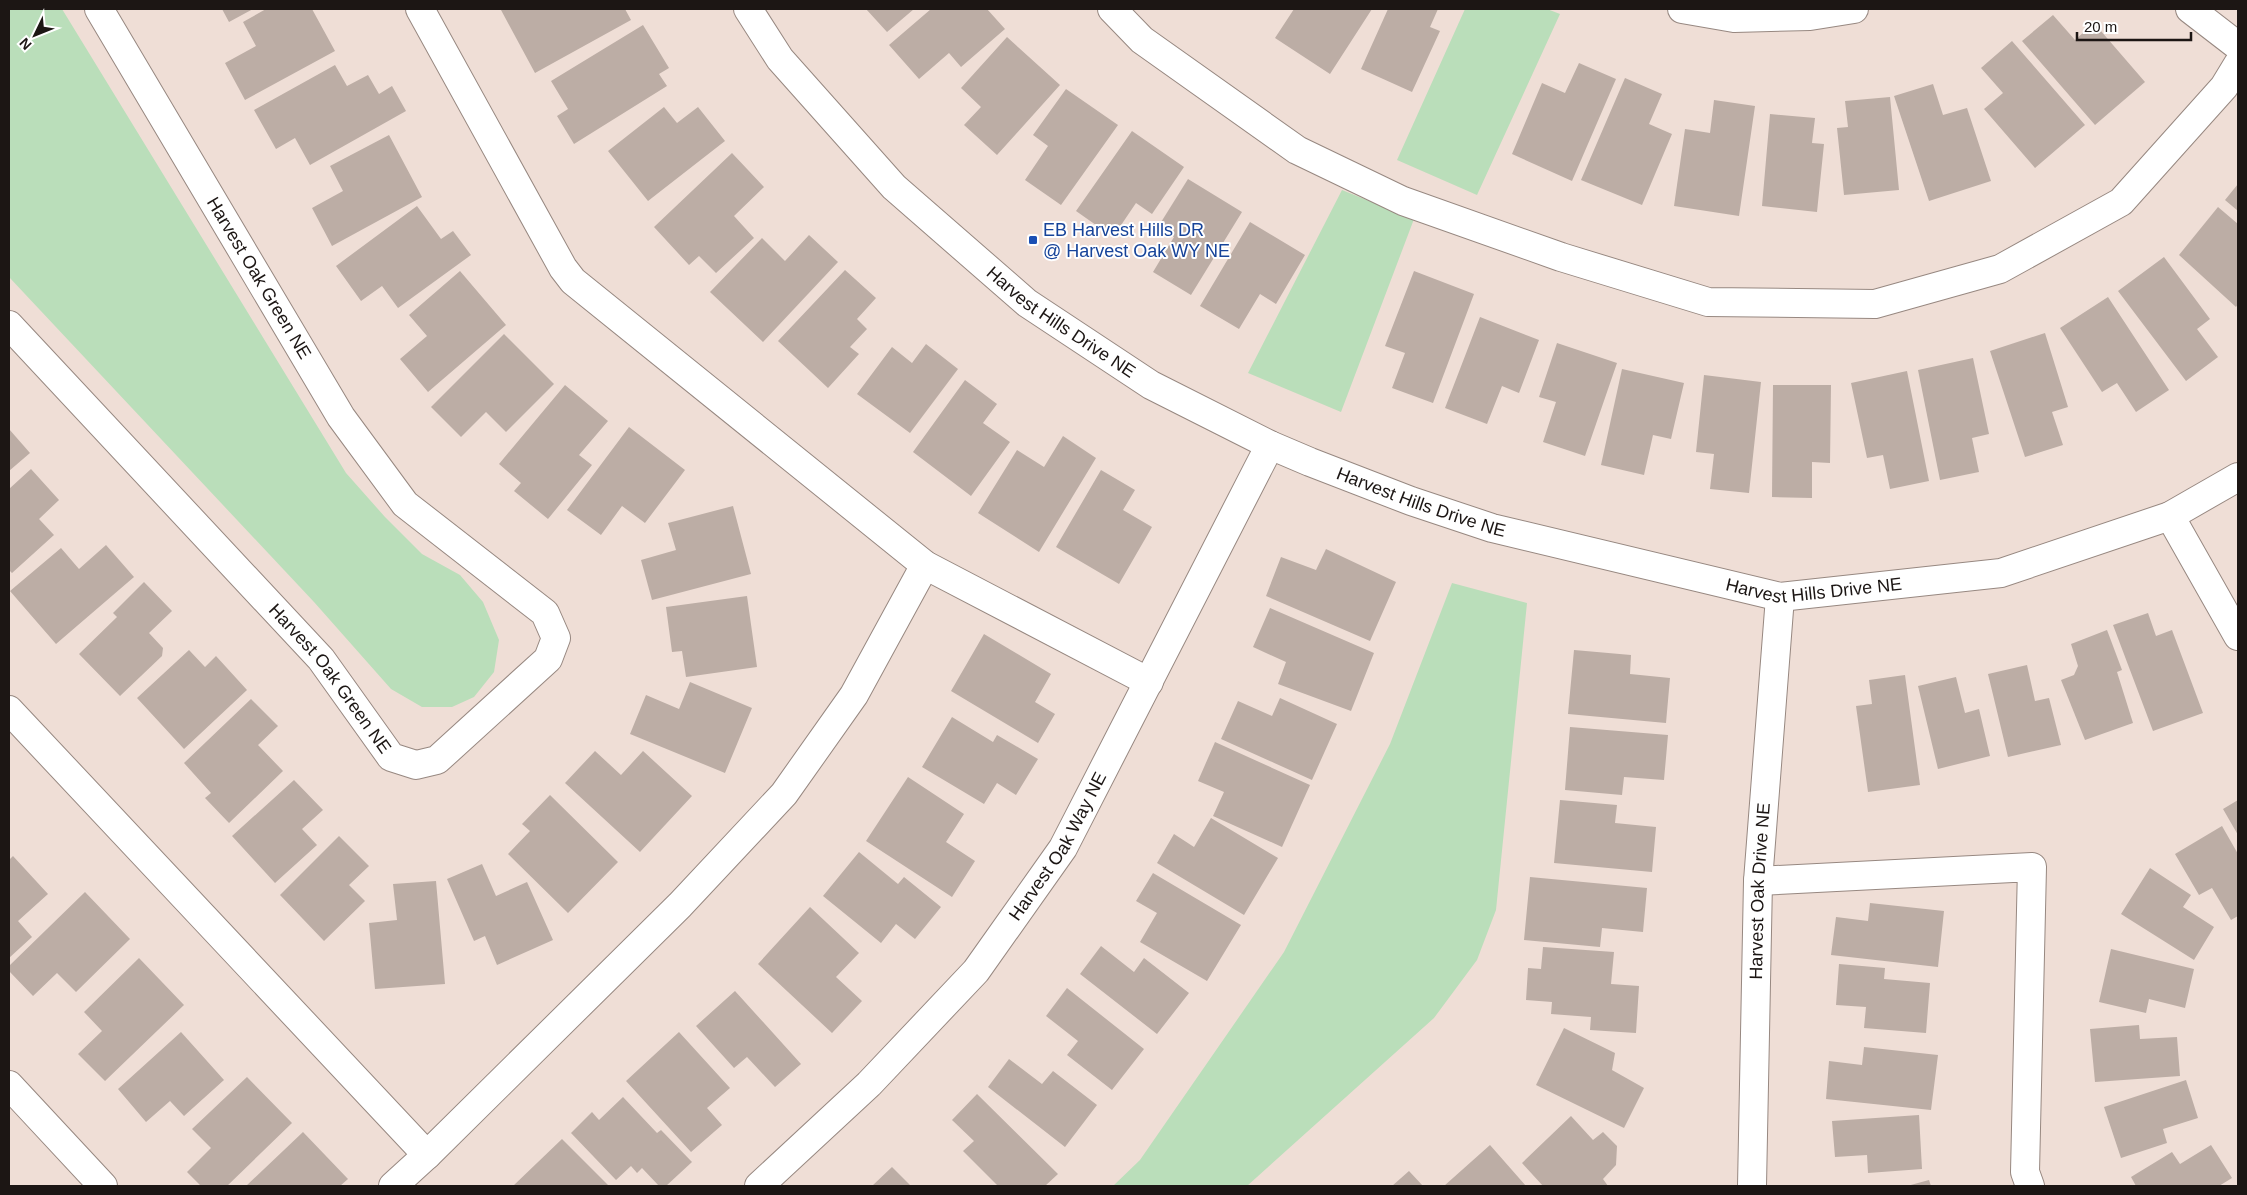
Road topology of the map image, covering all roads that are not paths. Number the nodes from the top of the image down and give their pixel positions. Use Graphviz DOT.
graph roads {
  1 [pos="99,9"];
  2 [pos="420,9"];
  3 [pos="748,9"];
  4 [pos="1112,9"];
  5 [pos="1682,9"];
  6 [pos="1854,9"];
  7 [pos="2190,9"];
  8 [pos="2238,46"];
  9 [pos="2238,64"];
  10 [pos="9,325"];
  11 [pos="1270,445"];
  12 [pos="2237,480"];
  13 [pos="2170,516"];
  14 [pos="925,565"];
  15 [pos="1780,597"];
  16 [pos="2238,636"];
  17 [pos="1149,682"];
  18 [pos="9,710"];
  19 [pos="1758,881"];
  20 [pos="9,1085"];
  21 [pos="427,1155"];
  22 [pos="103,1186"];
  23 [pos="393,1186"];
  24 [pos="759,1186"];
  25 [pos="1752,1186"];
  26 [pos="2030,1186"];
  1 -- 10 [label="street, Harvest Oak Green NE"];
  2 -- 14 [label="street"];
  3 -- 11 [label="street, Harvest Hills Drive NE"];
  4 -- 9 [label="street"];
  5 -- 6 [label="street"];
  7 -- 8 [label="street"];
  11 -- 15 [label="street, Harvest Hills Drive NE"];
  11 -- 17 [label="street, Harvest Oak Way NE"];
  12 -- 13 [label="street, Harvest Hills Drive NE"];
  13 -- 15 [label="street, Harvest Hills Drive NE"];
  13 -- 16 [label="street"];
  14 -- 17 [label="street"];
  14 -- 21 [label="street"];
  15 -- 19 [label="street, Harvest Oak Drive NE"];
  17 -- 24 [label="street, Harvest Oak Way NE"];
  18 -- 21 [label="street"];
  19 -- 25 [label="street, Harvest Oak Drive NE"];
  19 -- 26 [label="street"];
  20 -- 22 [label="street"];
  21 -- 23 [label="street"];
}
